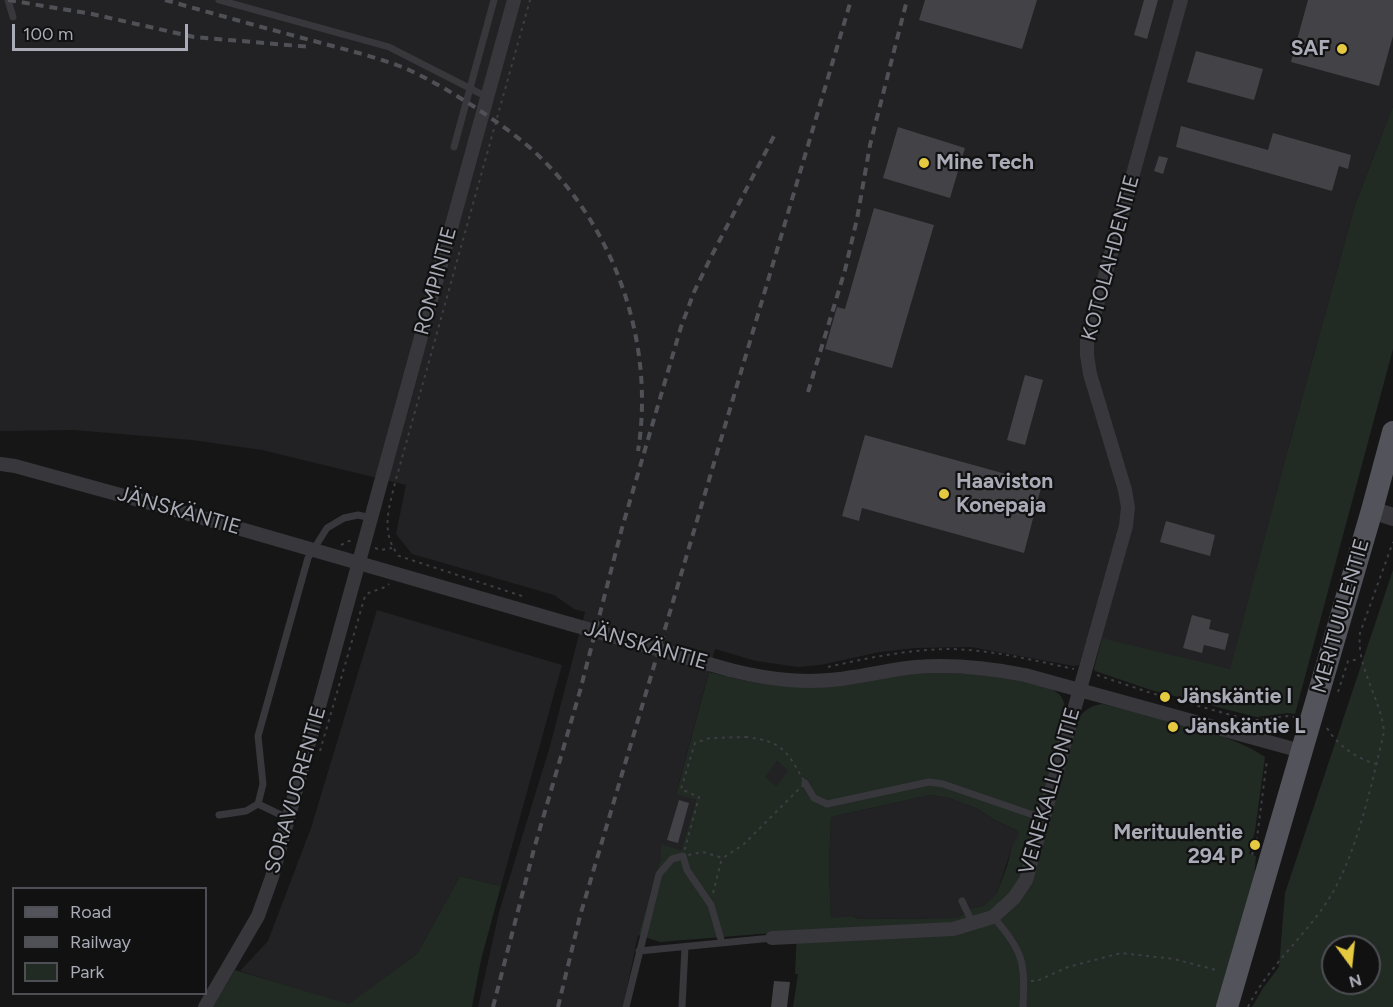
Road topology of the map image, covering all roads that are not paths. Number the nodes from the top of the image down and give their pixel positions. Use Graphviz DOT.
graph roads {
  1 [pos="8,0"];
  2 [pos="219,0"];
  3 [pos="494,0"];
  4 [pos="514,0"];
  5 [pos="1181,0"];
  6 [pos="13,17"];
  7 [pos="471,87"];
  8 [pos="487,97"];
  9 [pos="454,147"];
  10 [pos="1393,432"];
  11 [pos="0,464"];
  12 [pos="1383,513"];
  13 [pos="371,518"];
  14 [pos="313,549"];
  15 [pos="359,562"];
  16 [pos="1080,690"];
  17 [pos="1301,751"];
  18 [pos="805,783"];
  19 [pos="258,804"];
  20 [pos="219,815"];
  21 [pos="289,817"];
  22 [pos="1045,819"];
  23 [pos="962,901"];
  24 [pos="993,917"];
  25 [pos="973,924"];
  26 [pos="772,938"];
  27 [pos="722,943"];
  28 [pos="685,947"];
  29 [pos="639,951"];
  30 [pos="205,1007"];
  31 [pos="626,1007"];
  32 [pos="682,1007"];
  33 [pos="1023,1007"];
  34 [pos="1227,1007"];
  1 -- 6 [label="lane"];
  2 -- 7 [label="lane"];
  3 -- 7 [label="lane"];
  4 -- 8 [label="street, ROMPINTIE"];
  5 -- 16 [label="street, KOTOLAHDENTIE"];
  7 -- 8 [label="lane"];
  7 -- 9 [label="lane"];
  8 -- 13 [label="street, ROMPINTIE"];
  10 -- 12 [label="main road, MERITUULENTIE"];
  11 -- 14 [label="street, JÄNSKÄNTIE"];
  12 -- 17 [label="main road, MERITUULENTIE"];
  13 -- 14 [label="lane"];
  13 -- 15 [label="street, ROMPINTIE"];
  14 -- 15 [label="street, JÄNSKÄNTIE"];
  14 -- 19 [label="lane"];
  15 -- 16 [label="street, JÄNSKÄNTIE, bridge"];
  15 -- 21 [label="street, SORAVUORENTIE"];
  16 -- 17 [label="street, JÄNSKÄNTIE"];
  16 -- 22 [label="street, VENEKALLIONTIE"];
  17 -- 34 [label="main road, MERITUULENTIE"];
  18 -- 22 [label="lane"];
  19 -- 20 [label="lane"];
  19 -- 21 [label="lane"];
  21 -- 30 [label="street, SORAVUORENTIE"];
  22 -- 24 [label="street, VENEKALLIONTIE"];
  23 -- 25 [label="lane"];
  24 -- 25 [label="street, VENEKALLIONTIE"];
  24 -- 33 [label="lane"];
  25 -- 26 [label="street, VENEKALLIONTIE"];
  26 -- 27 [label="lane"];
  27 -- 28 [label="lane"];
  27 -- 29 [label="lane"];
  28 -- 29 [label="lane"];
  28 -- 32 [label="lane"];
  29 -- 31 [label="lane"];
}
